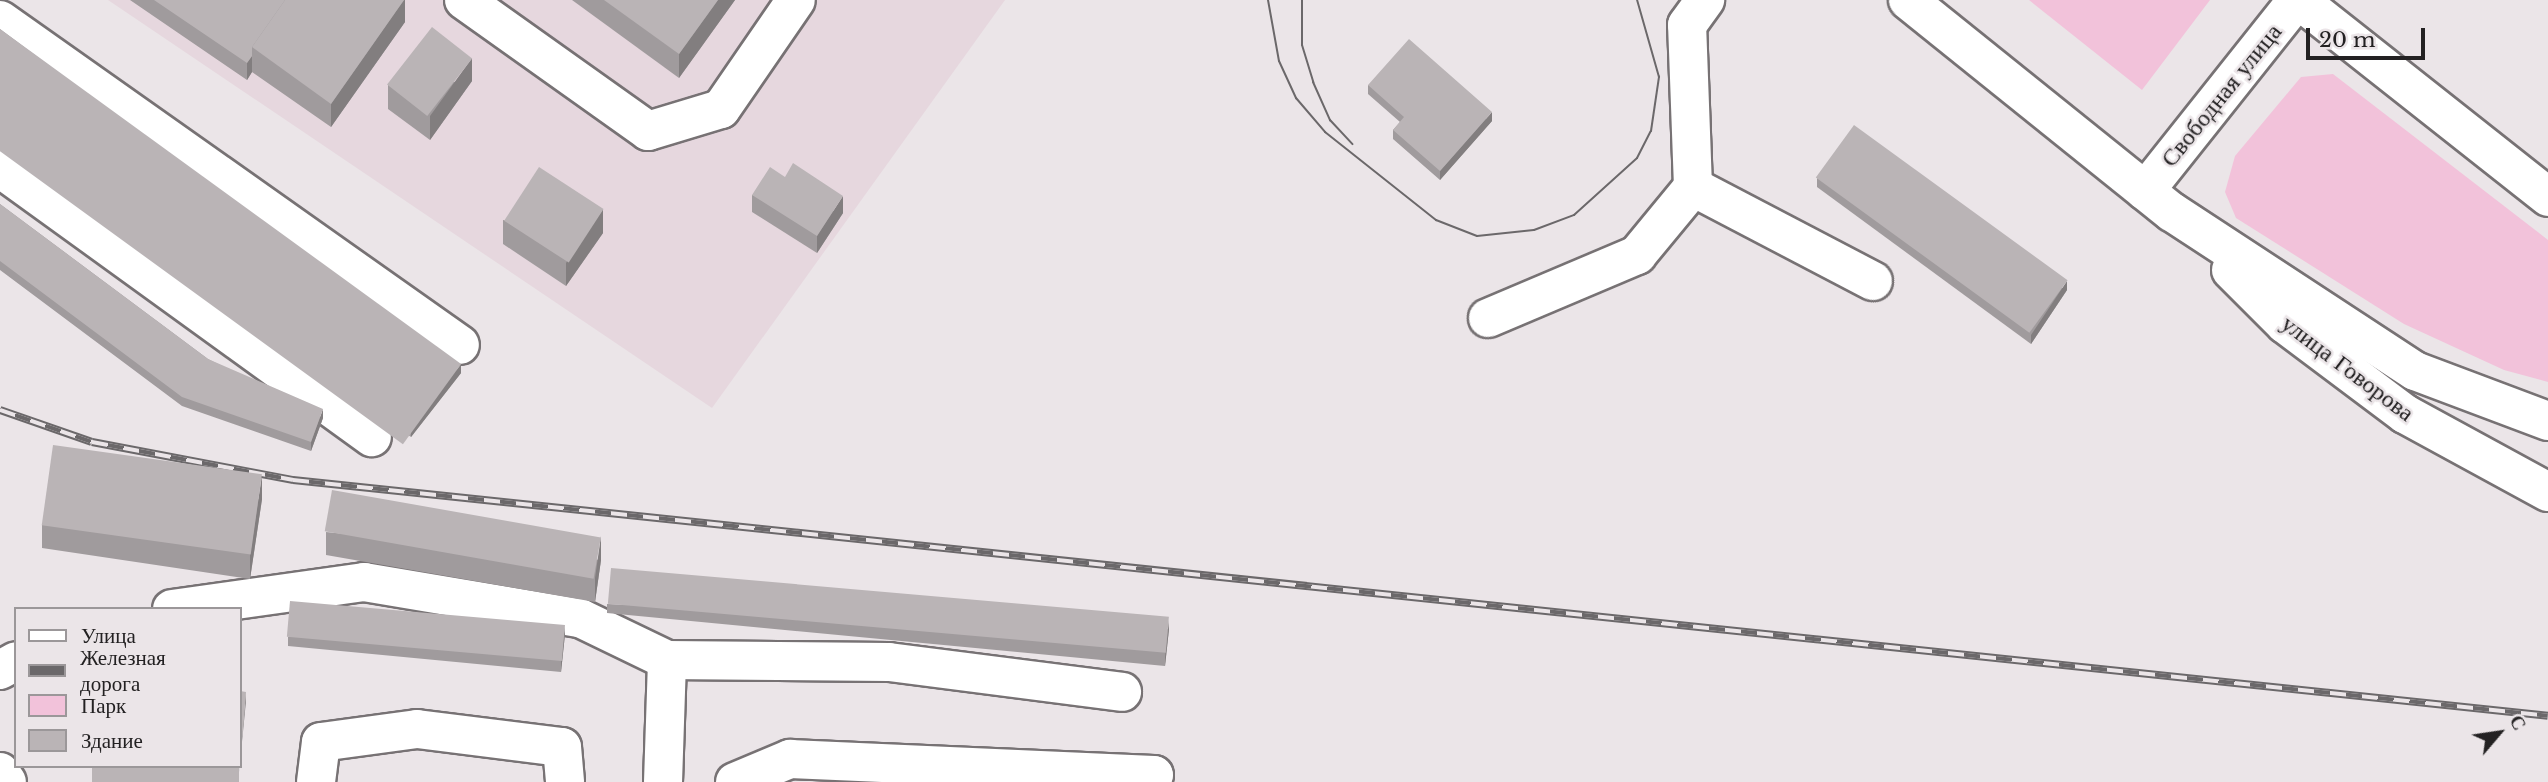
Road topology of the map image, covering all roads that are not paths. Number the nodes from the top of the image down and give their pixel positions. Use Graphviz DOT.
graph roads {
  1 [pos="464,0"];
  2 [pos="796,0"];
  3 [pos="1705,0"];
  4 [pos="1908,0"];
  5 [pos="2298,0"];
  6 [pos="0,20"];
  7 [pos="0,169"];
  8 [pos="1693,187"];
  9 [pos="2548,197"];
  10 [pos="2158,202"];
  11 [pos="1873,281"];
  12 [pos="1488,318"];
  13 [pos="460,345"];
  14 [pos="2548,421"];
  15 [pos="372,437"];
  16 [pos="2548,492"];
  17 [pos="186,607"];
  18 [pos="667,660"];
  19 [pos="1122,692"];
  20 [pos="0,772"];
  21 [pos="7,782"];
  22 [pos="316,782"];
  23 [pos="565,782"];
  24 [pos="663,782"];
  25 [pos="735,782"];
  26 [pos="1151,782"];
  1 -- 2 [label="main road"];
  3 -- 8 [label="main road"];
  4 -- 10 [label="main road, улица Говорова"];
  5 -- 9 [label="main road"];
  5 -- 10 [label="main road, Свободная улица"];
  6 -- 13 [label="main road"];
  7 -- 15 [label="main road"];
  8 -- 11 [label="main road"];
  8 -- 12 [label="main road"];
  10 -- 14 [label="main road, улица Говорова"];
  10 -- 16 [label="main road, улица Говорова"];
  17 -- 18 [label="main road"];
  18 -- 19 [label="main road"];
  18 -- 24 [label="main road"];
  20 -- 21 [label="main road"];
  22 -- 23 [label="main road"];
  25 -- 26 [label="main road"];
}
